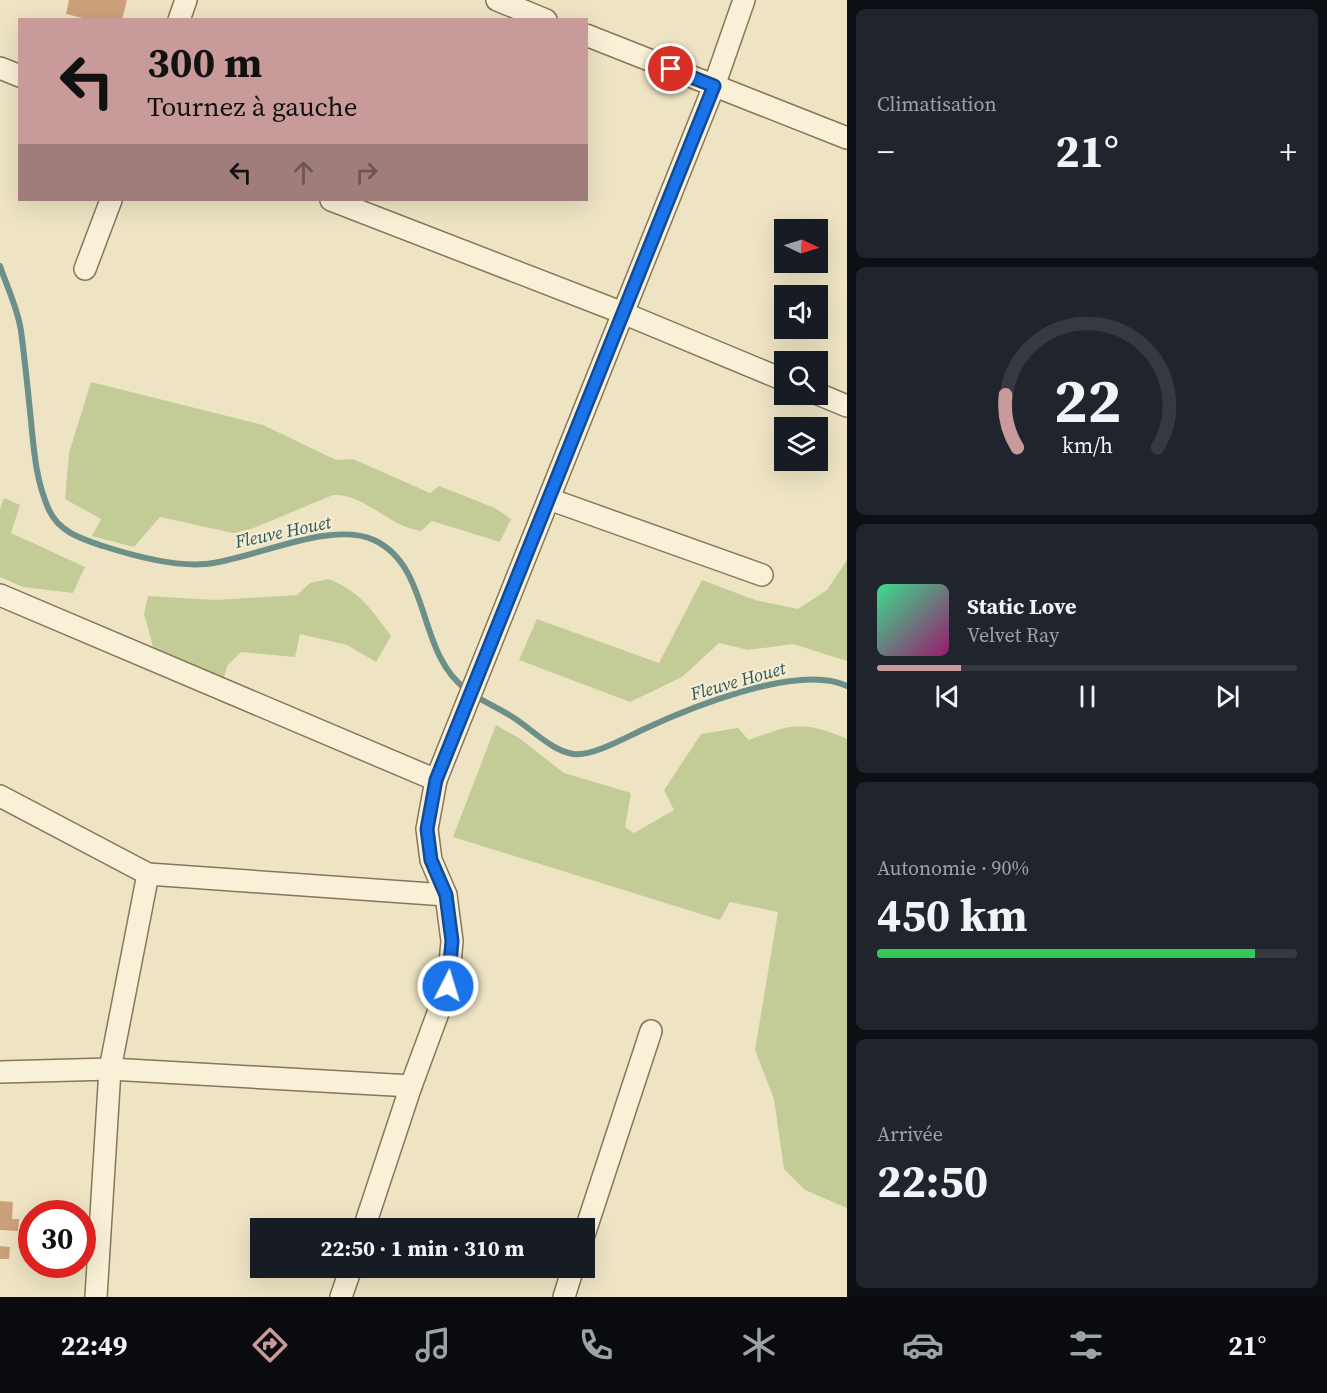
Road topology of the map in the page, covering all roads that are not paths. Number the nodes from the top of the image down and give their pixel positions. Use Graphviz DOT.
graph roads {
  1 [pos="186,0"];
  2 [pos="497,0"];
  3 [pos="744,0"];
  4 [pos="180,18"];
  5 [pos="541,18"];
  6 [pos="588,36"];
  7 [pos="0,68"];
  8 [pos="18,75"];
  9 [pos="714,86"];
  10 [pos="847,138"];
  11 [pos="111,201"];
  12 [pos="334,201"];
  13 [pos="85,269"];
  14 [pos="623,313"];
  15 [pos="774,376"];
  16 [pos="828,398"];
  17 [pos="847,406"];
  18 [pos="549,499"];
  19 [pos="762,575"];
  20 [pos="2,602"];
  21 [pos="436,780"];
  22 [pos="0,796"];
  23 [pos="148,874"];
  24 [pos="446,895"];
  25 [pos="651,1030"];
  26 [pos="110,1069"];
  27 [pos="0,1072"];
  28 [pos="411,1086"];
  29 [pos="367,1218"];
  30 [pos="590,1218"];
  31 [pos="348,1278"];
  32 [pos="570,1278"];
  33 [pos="96,1297"];
  34 [pos="341,1297"];
  35 [pos="564,1297"];
  1 -- 4 [label="street"];
  2 -- 5 [label="street"];
  3 -- 9 [label="street"];
  6 -- 9 [label="street"];
  7 -- 8 [label="street"];
  9 -- 10 [label="street"];
  9 -- 14 [label="street"];
  11 -- 13 [label="street"];
  12 -- 14 [label="street"];
  14 -- 15 [label="street"];
  14 -- 18 [label="street"];
  16 -- 17 [label="street"];
  18 -- 19 [label="street"];
  18 -- 21 [label="street"];
  20 -- 21 [label="street"];
  21 -- 24 [label="street"];
  22 -- 23 [label="street"];
  23 -- 24 [label="street"];
  23 -- 26 [label="street"];
  24 -- 28 [label="street"];
  25 -- 30 [label="street"];
  26 -- 27 [label="street"];
  26 -- 28 [label="street"];
  26 -- 33 [label="street"];
  28 -- 29 [label="street"];
  31 -- 34 [label="street"];
  32 -- 35 [label="street"];
}
